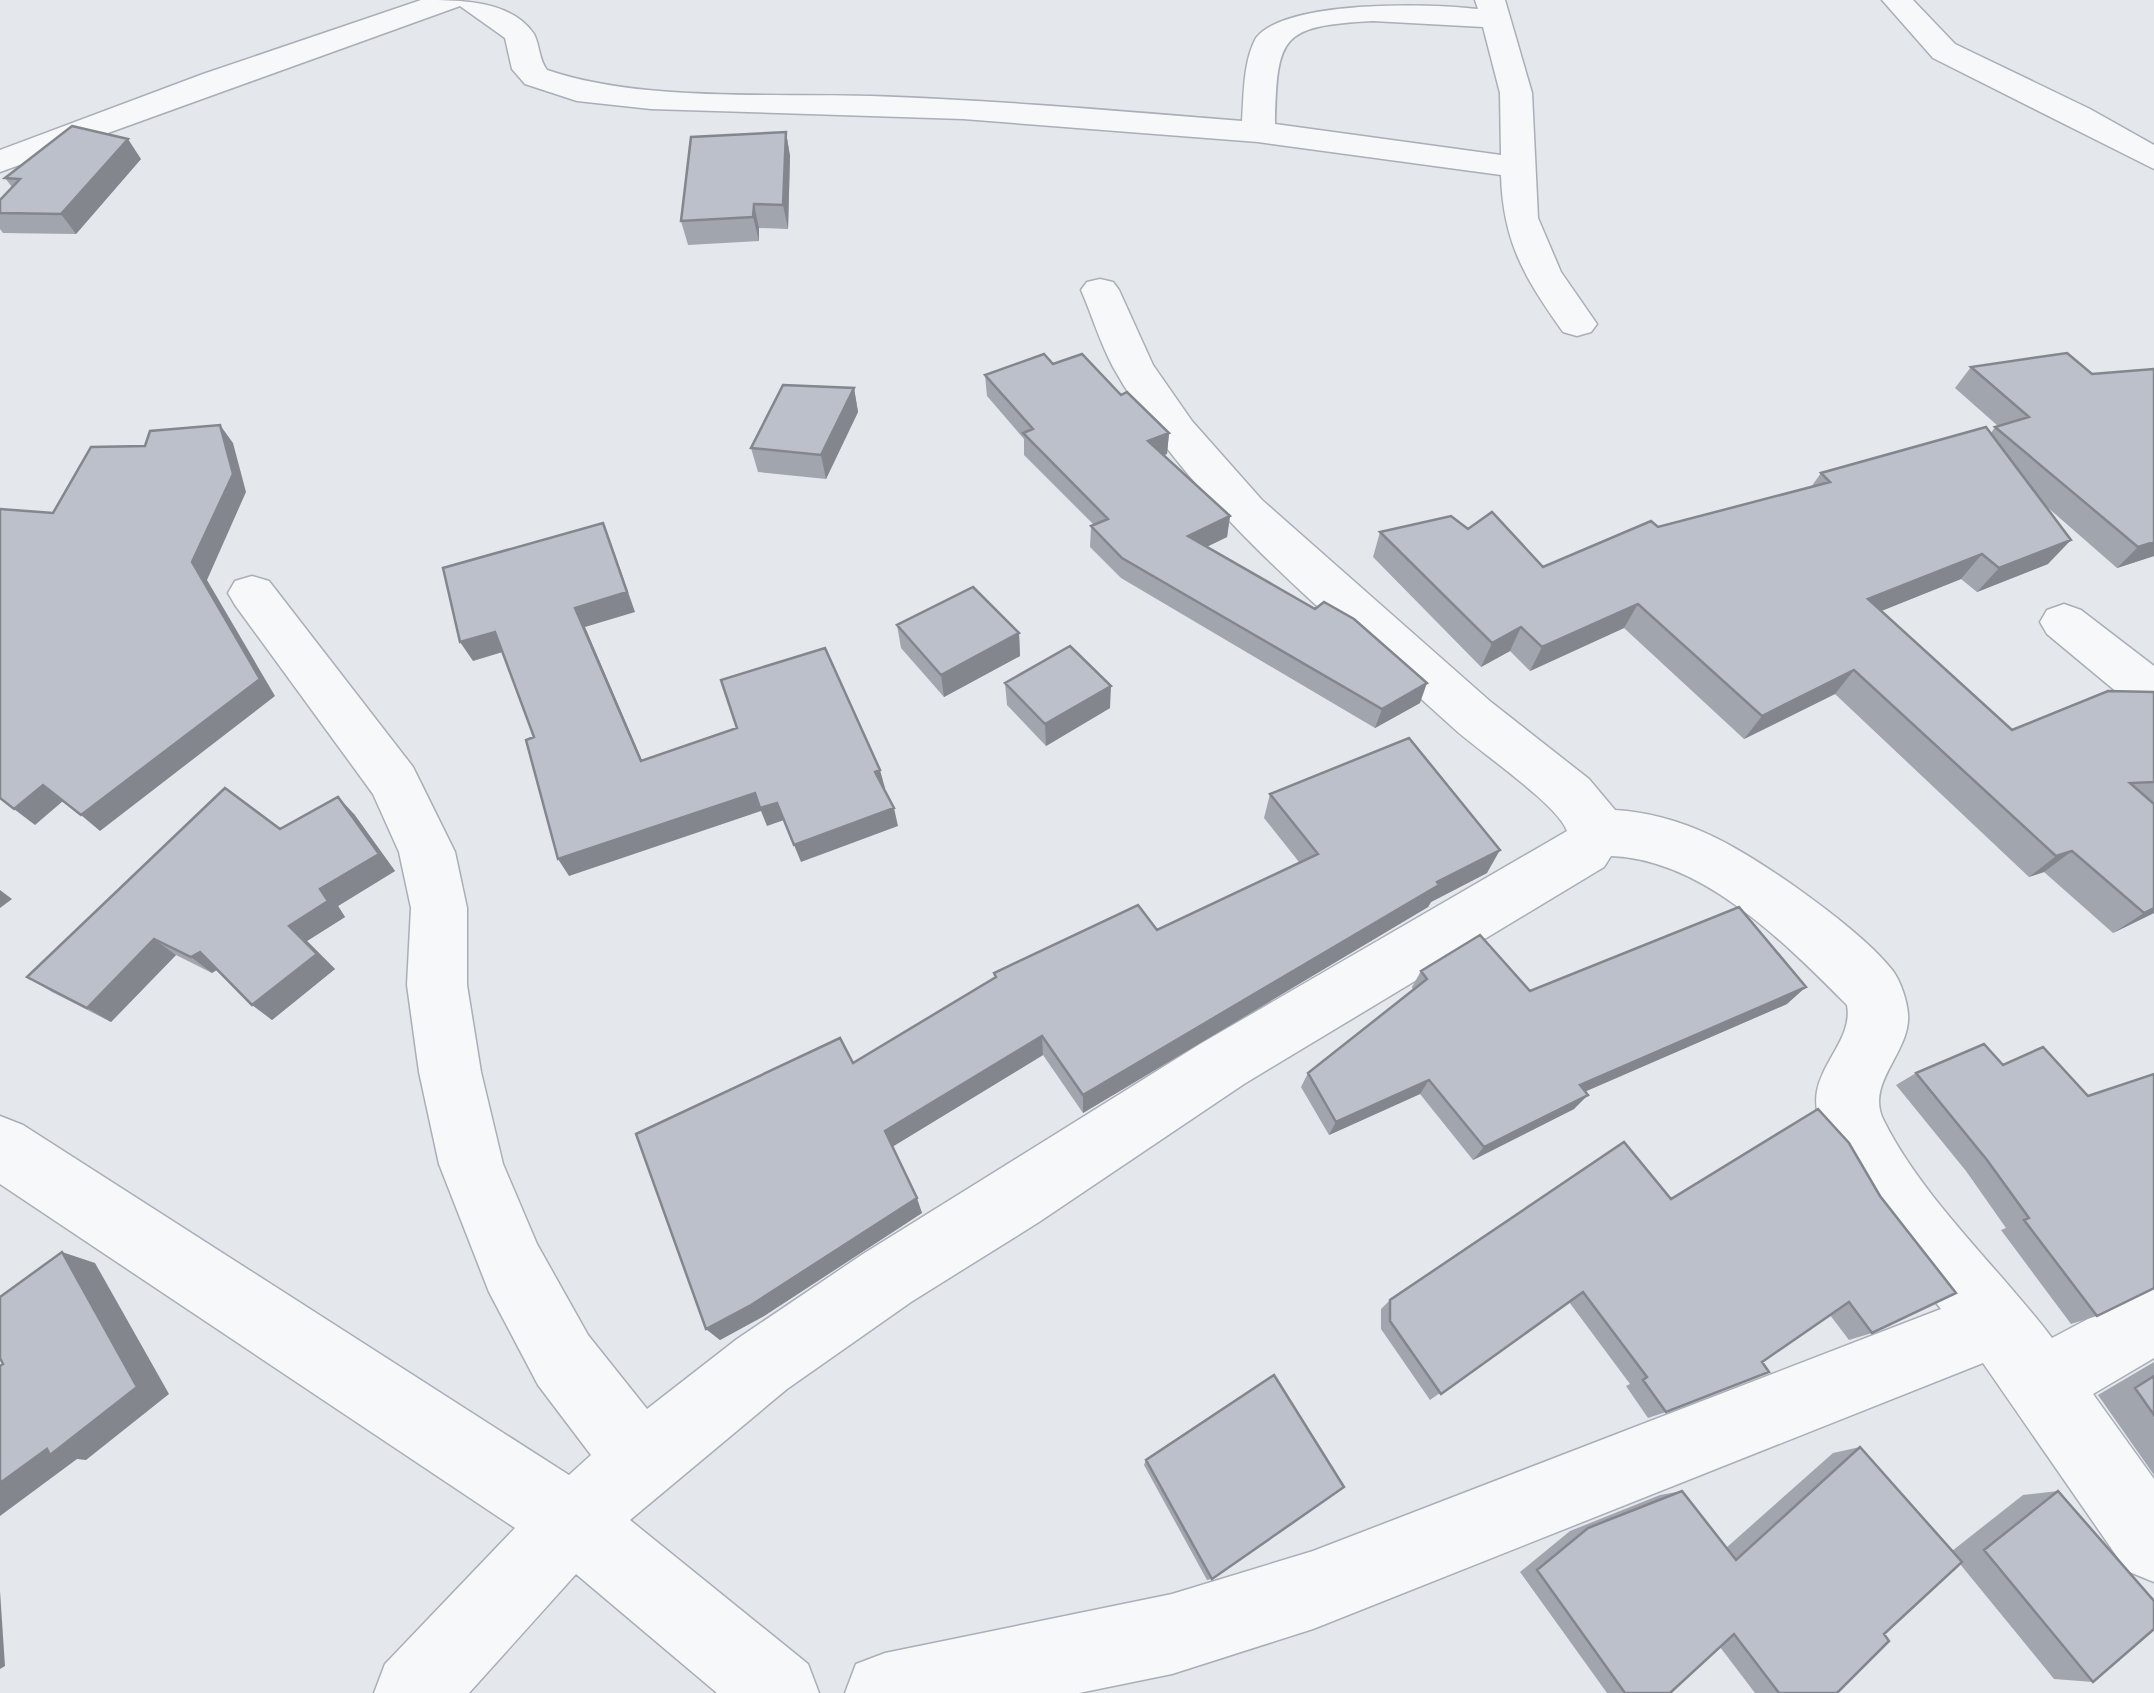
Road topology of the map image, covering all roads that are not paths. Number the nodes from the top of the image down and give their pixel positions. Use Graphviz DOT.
graph roads {
  1 [pos="449,0"];
  2 [pos="470,0"];
  3 [pos="1896,0"];
  4 [pos="1491,9"];
  5 [pos="1258,132"];
  6 [pos="2154,160"];
  7 [pos="0,162"];
  8 [pos="1516,166"];
  9 [pos="1100,290"];
  10 [pos="1577,324"];
  11 [pos="252,593"];
  12 [pos="2064,622"];
  13 [pos="2154,694"];
  14 [pos="1594,833"];
  15 [pos="0,1147"];
  16 [pos="2154,1319"];
  17 [pos="1996,1322"];
  18 [pos="2040,1384"];
  19 [pos="641,1460"];
  20 [pos="574,1522"];
  21 [pos="2154,1544"];
  22 [pos="414,1693"];
  23 [pos="779,1693"];
  24 [pos="885,1693"];
  1 -- 7 [label="street"];
  2 -- 5 [label="street"];
  3 -- 6 [label="street"];
  4 -- 5 [label="street"];
  4 -- 8 [label="street"];
  5 -- 8 [label="street"];
  8 -- 10 [label="street"];
  9 -- 14 [label="street"];
  11 -- 19 [label="street"];
  12 -- 13 [label="street"];
  14 -- 17 [label="street"];
  14 -- 19 [label="street"];
  15 -- 20 [label="street"];
  16 -- 18 [label="street"];
  17 -- 18 [label="street"];
  17 -- 24 [label="street"];
  18 -- 21 [label="street"];
  19 -- 20 [label="street"];
  20 -- 22 [label="street"];
  20 -- 23 [label="street"];
}
